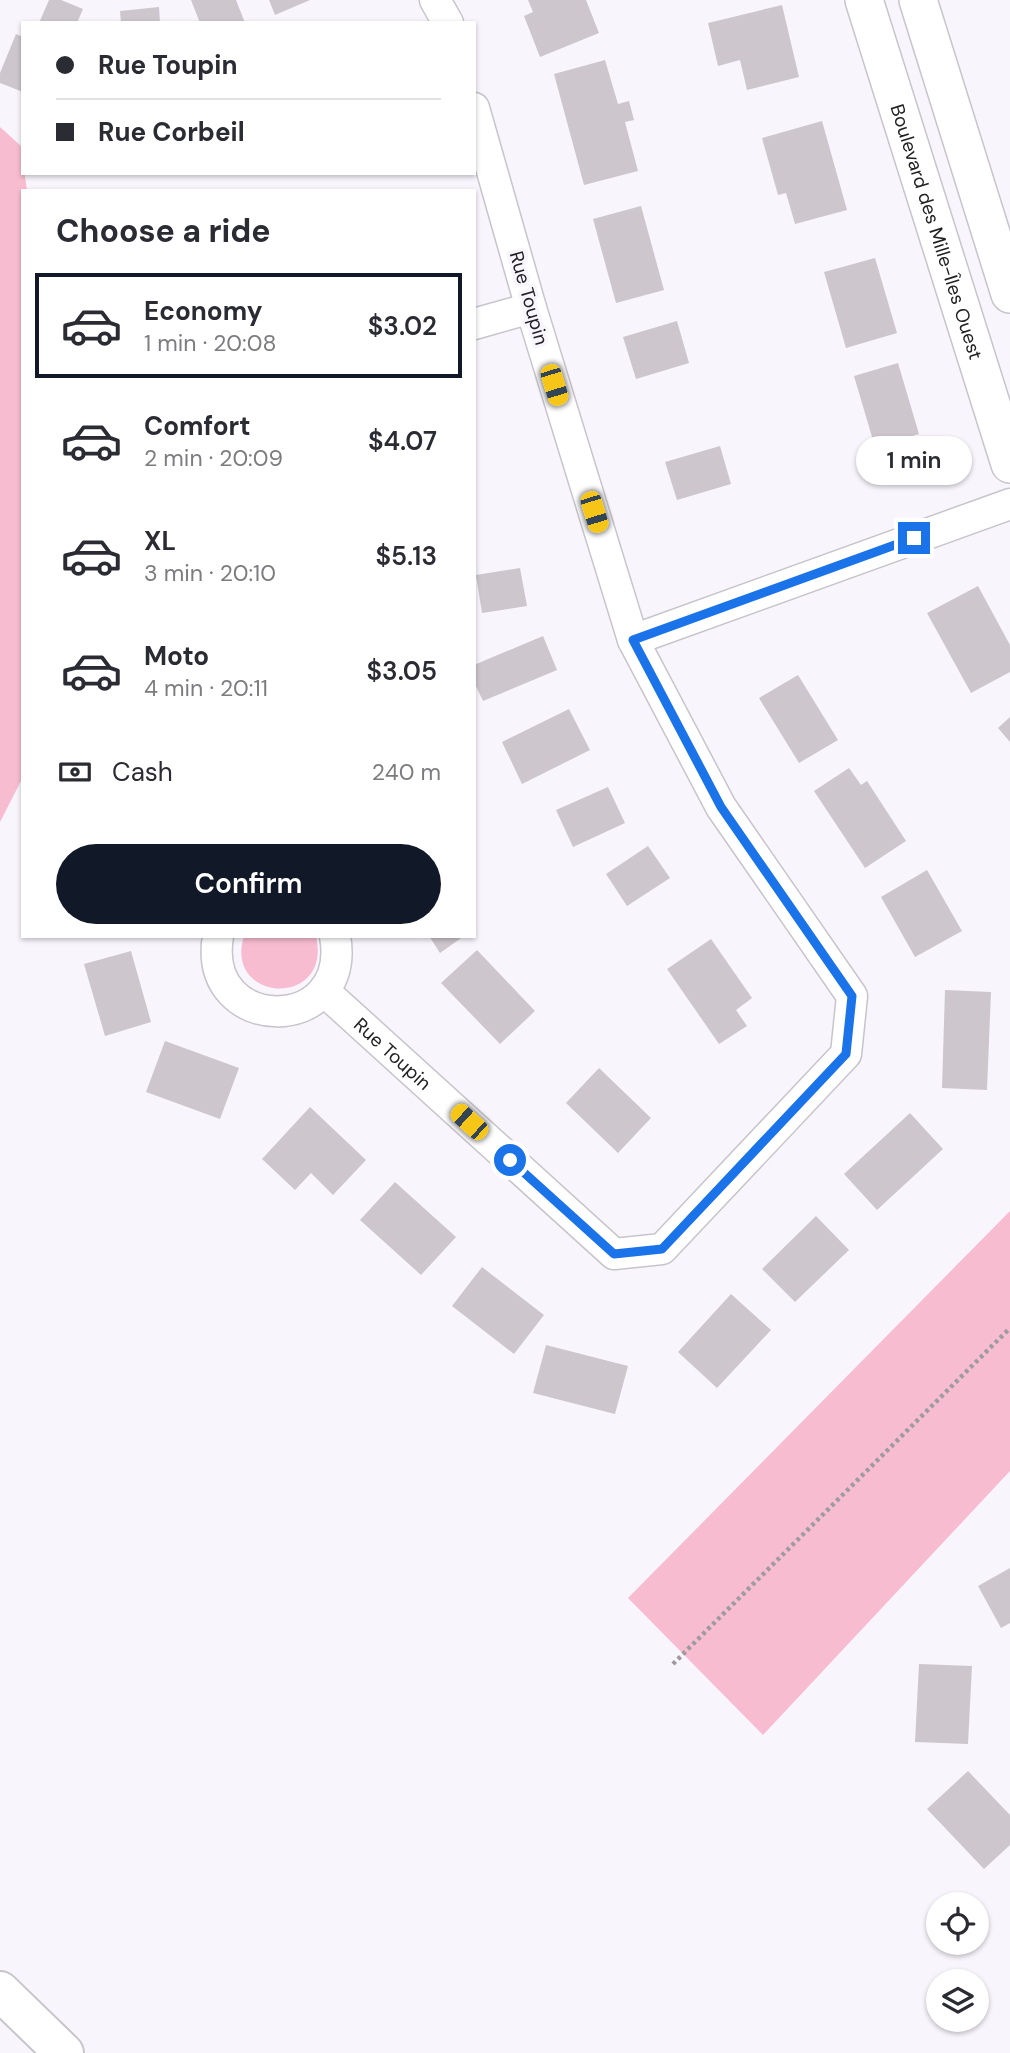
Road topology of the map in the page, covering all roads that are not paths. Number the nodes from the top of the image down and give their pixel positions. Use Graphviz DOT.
graph roads {
  1 [pos="435,0"];
  2 [pos="864,0"];
  3 [pos="918,0"];
  4 [pos="447,21"];
  5 [pos="476,115"];
  6 [pos="1010,294"];
  7 [pos="531,308"];
  8 [pos="476,323"];
  9 [pos="1010,464"];
  10 [pos="1010,504"];
  11 [pos="633,640"];
  12 [pos="218,938"];
  13 [pos="335,938"];
  14 [pos="324,991"];
  15 [pos="0,1991"];
  16 [pos="64,2053"];
  1 -- 4 [label="street"];
  2 -- 9 [label="street, Boulevard des Mille-Îles Ouest"];
  3 -- 6 [label="street"];
  5 -- 7 [label="street, Rue Toupin"];
  7 -- 8 [label="street"];
  7 -- 11 [label="street, Rue Toupin"];
  10 -- 11 [label="street"];
  11 -- 14 [label="street, Rue Toupin"];
  12 -- 14 [label="street"];
  13 -- 14 [label="street"];
  15 -- 16 [label="highway"];
}
